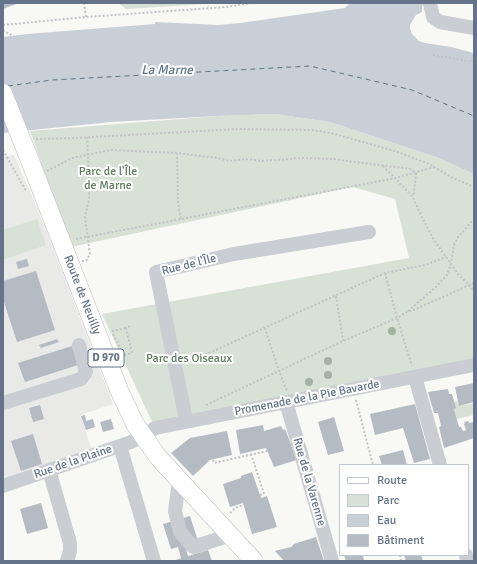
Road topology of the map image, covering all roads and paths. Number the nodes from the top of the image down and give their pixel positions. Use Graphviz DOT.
graph roads {
  1 [pos="84,3"];
  2 [pos="252,3"];
  3 [pos="431,7"];
  4 [pos="86,17"];
  5 [pos="3,25"];
  6 [pos="474,28"];
  7 [pos="3,30"];
  8 [pos="13,36"];
  9 [pos="433,55"];
  10 [pos="474,55"];
  11 [pos="473,62"];
  12 [pos="3,93"];
  13 [pos="87,137"];
  14 [pos="28,146"];
  15 [pos="177,153"];
  16 [pos="88,154"];
  17 [pos="382,165"];
  18 [pos="435,167"];
  19 [pos="47,171"];
  20 [pos="416,173"];
  21 [pos="396,178"];
  22 [pos="474,187"];
  23 [pos="412,196"];
  24 [pos="181,219"];
  25 [pos="474,219"];
  26 [pos="369,232"];
  27 [pos="87,237"];
  28 [pos="74,240"];
  29 [pos="446,258"];
  30 [pos="69,262"];
  31 [pos="451,264"];
  32 [pos="385,273"];
  33 [pos="474,283"];
  34 [pos="469,285"];
  35 [pos="474,290"];
  36 [pos="336,296"];
  37 [pos="407,312"];
  38 [pos="397,318"];
  39 [pos="131,326"];
  40 [pos="126,328"];
  41 [pos="265,328"];
  42 [pos="343,341"];
  43 [pos="79,345"];
  44 [pos="474,365"];
  45 [pos="176,368"];
  46 [pos="279,371"];
  47 [pos="415,377"];
  48 [pos="354,389"];
  49 [pos="4,399"];
  50 [pos="288,402"];
  51 [pos="186,418"];
  52 [pos="143,436"];
  53 [pos="120,446"];
  54 [pos="267,450"];
  55 [pos="251,454"];
  56 [pos="213,460"];
  57 [pos="373,464"];
  58 [pos="440,464"];
  59 [pos="49,470"];
  60 [pos="180,481"];
  61 [pos="3,486"];
  62 [pos="260,495"];
  63 [pos="244,505"];
  64 [pos="230,514"];
  65 [pos="231,535"];
  66 [pos="67,561"];
  67 [pos="154,561"];
  68 [pos="254,561"];
  69 [pos="332,561"];
  1 -- 4 [label="path"];
  2 -- 4 [label="path"];
  3 -- 6 [label="street"];
  4 -- 5 [label="path"];
  7 -- 8 [label="path"];
  9 -- 11 [label="path"];
  10 -- 11 [label="path"];
  12 -- 14 [label="main road, D 970, bridge"];
  13 -- 14 [label="path"];
  13 -- 16 [label="path"];
  13 -- 18 [label="path"];
  14 -- 30 [label="main road, Route de Neuilly / D 970"];
  15 -- 16 [label="path"];
  15 -- 17 [label="path"];
  15 -- 24 [label="path"];
  16 -- 19 [label="path"];
  16 -- 27 [label="path"];
  17 -- 20 [label="path"];
  17 -- 21 [label="path"];
  18 -- 20 [label="path"];
  18 -- 22 [label="path"];
  20 -- 21 [label="path"];
  20 -- 23 [label="path"];
  21 -- 23 [label="path"];
  21 -- 24 [label="path"];
  23 -- 29 [label="path"];
  24 -- 27 [label="path"];
  25 -- 31 [label="path"];
  26 -- 45 [label="street, Rue de l'Île"];
  27 -- 28 [label="path"];
  27 -- 30 [label="path"];
  29 -- 31 [label="path"];
  29 -- 32 [label="path"];
  30 -- 52 [label="main road, Route de Neuilly / D 970"];
  31 -- 34 [label="path"];
  31 -- 37 [label="path"];
  32 -- 36 [label="path"];
  32 -- 38 [label="path"];
  33 -- 34 [label="path"];
  34 -- 35 [label="path"];
  34 -- 37 [label="path"];
  36 -- 41 [label="path"];
  36 -- 42 [label="path"];
  37 -- 38 [label="path"];
  38 -- 42 [label="path"];
  38 -- 47 [label="path"];
  39 -- 40 [label="path"];
  40 -- 40 [label="path"];
  41 -- 45 [label="path"];
  41 -- 46 [label="path"];
  42 -- 46 [label="path"];
  43 -- 49 [label="street"];
  44 -- 47 [label="street, Promenade de la Pie Bavarde"];
  45 -- 51 [label="street, Rue de l'Île"];
  46 -- 50 [label="path"];
  46 -- 51 [label="path"];
  47 -- 48 [label="street, Promenade de la Pie Bavarde"];
  47 -- 58 [label="street"];
  48 -- 50 [label="street, Promenade de la Pie Bavarde"];
  48 -- 57 [label="path"];
  50 -- 51 [label="street, Promenade de la Pie Bavarde"];
  50 -- 69 [label="street, Rue de la Varenne"];
  51 -- 52 [label="street, Promenade de la Pie Bavarde"];
  52 -- 53 [label="street, Rue de la Plaine"];
  52 -- 60 [label="main road, Route de Neuilly / D 970"];
  53 -- 59 [label="street, Rue de la Plaine"];
  53 -- 67 [label="street"];
  54 -- 55 [label="path"];
  55 -- 56 [label="path"];
  55 -- 62 [label="path"];
  59 -- 61 [label="street, Rue de la Plaine"];
  59 -- 66 [label="street"];
  60 -- 65 [label="main road, Route de Neuilly / D 970"];
  60 -- 65 [label="street"];
  63 -- 64 [label="path"];
  65 -- 68 [label="main road, Route de Neuilly / D 970"];
}
